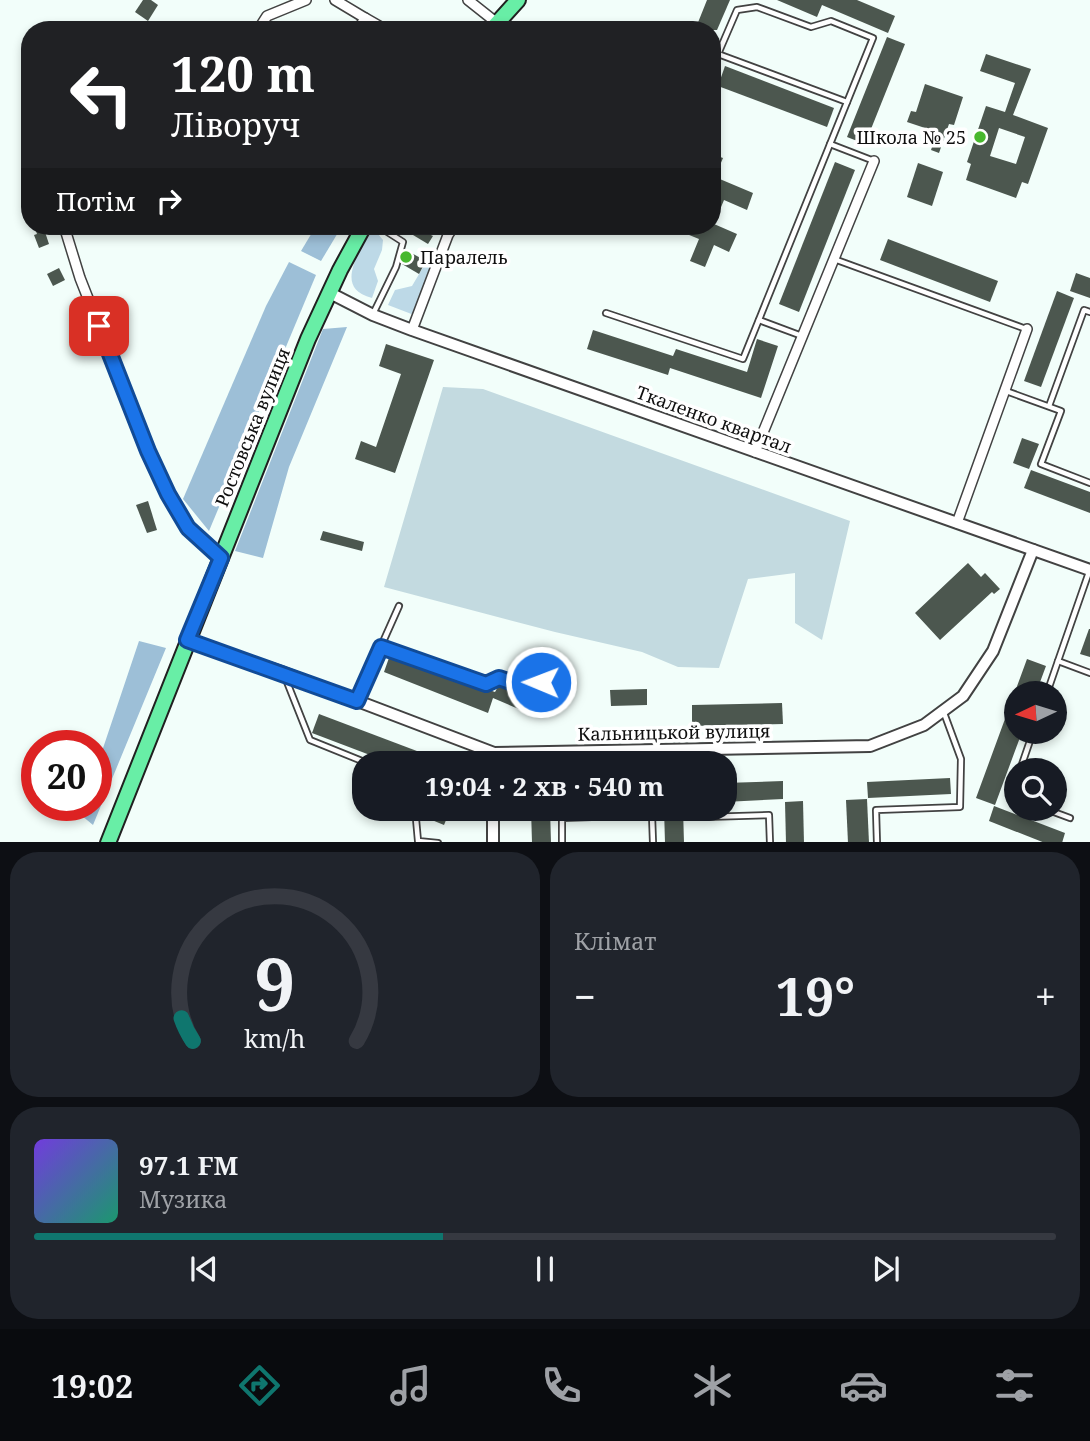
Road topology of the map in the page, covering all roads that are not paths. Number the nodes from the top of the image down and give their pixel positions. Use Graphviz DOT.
graph roads {
  1 [pos="306,0"];
  2 [pos="335,0"];
  3 [pos="468,0"];
  4 [pos="518,0"];
  5 [pos="365,18"];
  6 [pos="264,21"];
  7 [pos="363,21"];
  8 [pos="370,21"];
  9 [pos="489,21"];
  10 [pos="499,21"];
  11 [pos="721,47"];
  12 [pos="721,55"];
  13 [pos="847,102"];
  14 [pos="830,144"];
  15 [pos="874,161"];
  16 [pos="67,235"];
  17 [pos="359,235"];
  18 [pos="392,235"];
  19 [pos="448,235"];
  20 [pos="834,258"];
  21 [pos="330,293"];
  22 [pos="1090,312"];
  23 [pos="606,313"];
  24 [pos="373,315"];
  25 [pos="758,320"];
  26 [pos="1027,329"];
  27 [pos="412,330"];
  28 [pos="802,336"];
  29 [pos="1005,391"];
  30 [pos="1049,407"];
  31 [pos="755,452"];
  32 [pos="1090,483"];
  33 [pos="957,523"];
  34 [pos="1033,550"];
  35 [pos="221,558"];
  36 [pos="1090,570"];
  37 [pos="399,606"];
  38 [pos="187,640"];
  39 [pos="381,647"];
  40 [pos="1058,661"];
  41 [pos="284,673"];
  42 [pos="1090,673"];
  43 [pos="1051,681"];
  44 [pos="566,690"];
  45 [pos="357,701"];
  46 [pos="943,711"];
  47 [pos="477,751"];
  48 [pos="713,751"];
  49 [pos="352,757"];
  50 [pos="737,816"];
  51 [pos="1067,817"];
  52 [pos="1070,818"];
  53 [pos="416,821"];
  54 [pos="493,821"];
  55 [pos="108,842"];
  56 [pos="438,842"];
  57 [pos="493,842"];
  58 [pos="562,842"];
  59 [pos="653,842"];
  60 [pos="770,842"];
  61 [pos="877,842"];
  1 -- 6 [label="street"];
  2 -- 5 [label="street"];
  3 -- 9 [label="street"];
  4 -- 10 [label="highway"];
  5 -- 7 [label="street"];
  5 -- 8 [label="street"];
  11 -- 13 [label="lane"];
  12 -- 13 [label="lane"];
  13 -- 14 [label="lane"];
  14 -- 15 [label="lane"];
  14 -- 25 [label="lane"];
  15 -- 20 [label="street"];
  16 -- 35 [label="street"];
  17 -- 21 [label="highway, Ростовська вулиця"];
  18 -- 24 [label="lane"];
  19 -- 27 [label="street"];
  20 -- 26 [label="lane"];
  20 -- 28 [label="street"];
  21 -- 24 [label="street, Ткаленко квартал"];
  21 -- 35 [label="highway, Ростовська вулиця"];
  22 -- 30 [label="lane"];
  23 -- 25 [label="lane"];
  24 -- 27 [label="street, Ткаленко квартал"];
  25 -- 28 [label="lane"];
  26 -- 29 [label="street"];
  27 -- 31 [label="street, Ткаленко квартал"];
  28 -- 31 [label="street"];
  29 -- 30 [label="lane"];
  29 -- 33 [label="street"];
  30 -- 32 [label="lane"];
  31 -- 33 [label="street, Ткаленко квартал"];
  33 -- 34 [label="street, Ткаленко квартал"];
  34 -- 36 [label="street, Ткаленко квартал"];
  34 -- 46 [label="street, Кальницькой вулиця"];
  35 -- 38 [label="highway, Ростовська вулиця"];
  36 -- 40 [label="lane"];
  37 -- 39 [label="lane"];
  38 -- 41 [label="street, Кальницькой вулиця"];
  38 -- 55 [label="highway, Ростовська вулиця"];
  39 -- 44 [label="lane"];
  39 -- 45 [label="lane"];
  40 -- 42 [label="lane"];
  40 -- 43 [label="lane"];
  41 -- 45 [label="street, Кальницькой вулиця"];
  41 -- 49 [label="lane"];
  45 -- 47 [label="street, Кальницькой вулиця"];
  46 -- 48 [label="street, Кальницькой вулиця"];
  46 -- 61 [label="lane"];
  50 -- 60 [label="lane"];
  51 -- 52 [label="lane"];
  53 -- 56 [label="lane"];
  54 -- 57 [label="street"];
  58 -- 59 [label="lane"];
}
